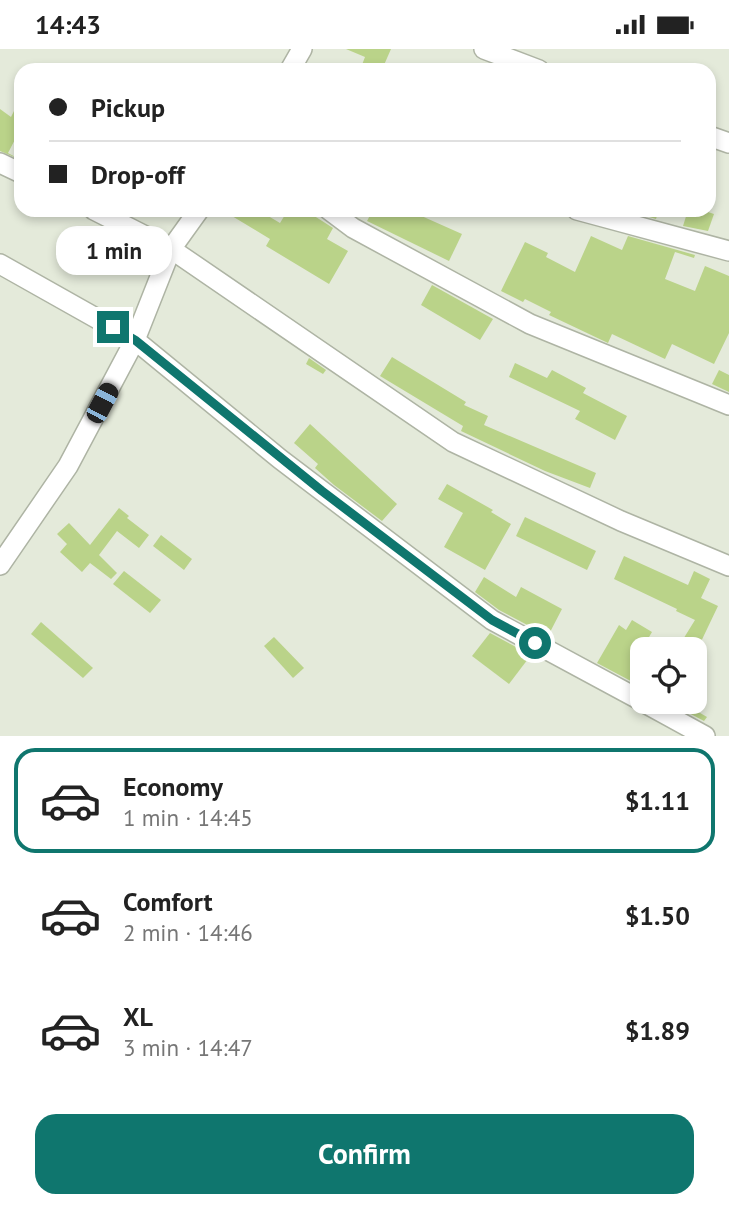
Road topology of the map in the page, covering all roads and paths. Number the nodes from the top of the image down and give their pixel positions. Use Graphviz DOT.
graph roads {
  1 [pos="484,49"];
  2 [pos="521,63"];
  3 [pos="108,217"];
  4 [pos="194,217"];
  5 [pos="338,217"];
  6 [pos="603,217"];
  7 [pos="171,249"];
  8 [pos="729,251"];
  9 [pos="0,264"];
  10 [pos="135,340"];
  11 [pos="729,405"];
  12 [pos="0,565"];
  13 [pos="729,566"];
  14 [pos="630,695"];
  15 [pos="665,714"];
  16 [pos="705,736"];
  1 -- 2 [label="street"];
  3 -- 7 [label="street"];
  4 -- 7 [label="street"];
  5 -- 11 [label="street"];
  6 -- 8 [label="street"];
  7 -- 10 [label="street"];
  7 -- 13 [label="street"];
  9 -- 10 [label="street"];
  10 -- 12 [label="street"];
  10 -- 14 [label="street"];
  15 -- 16 [label="street"];
}
